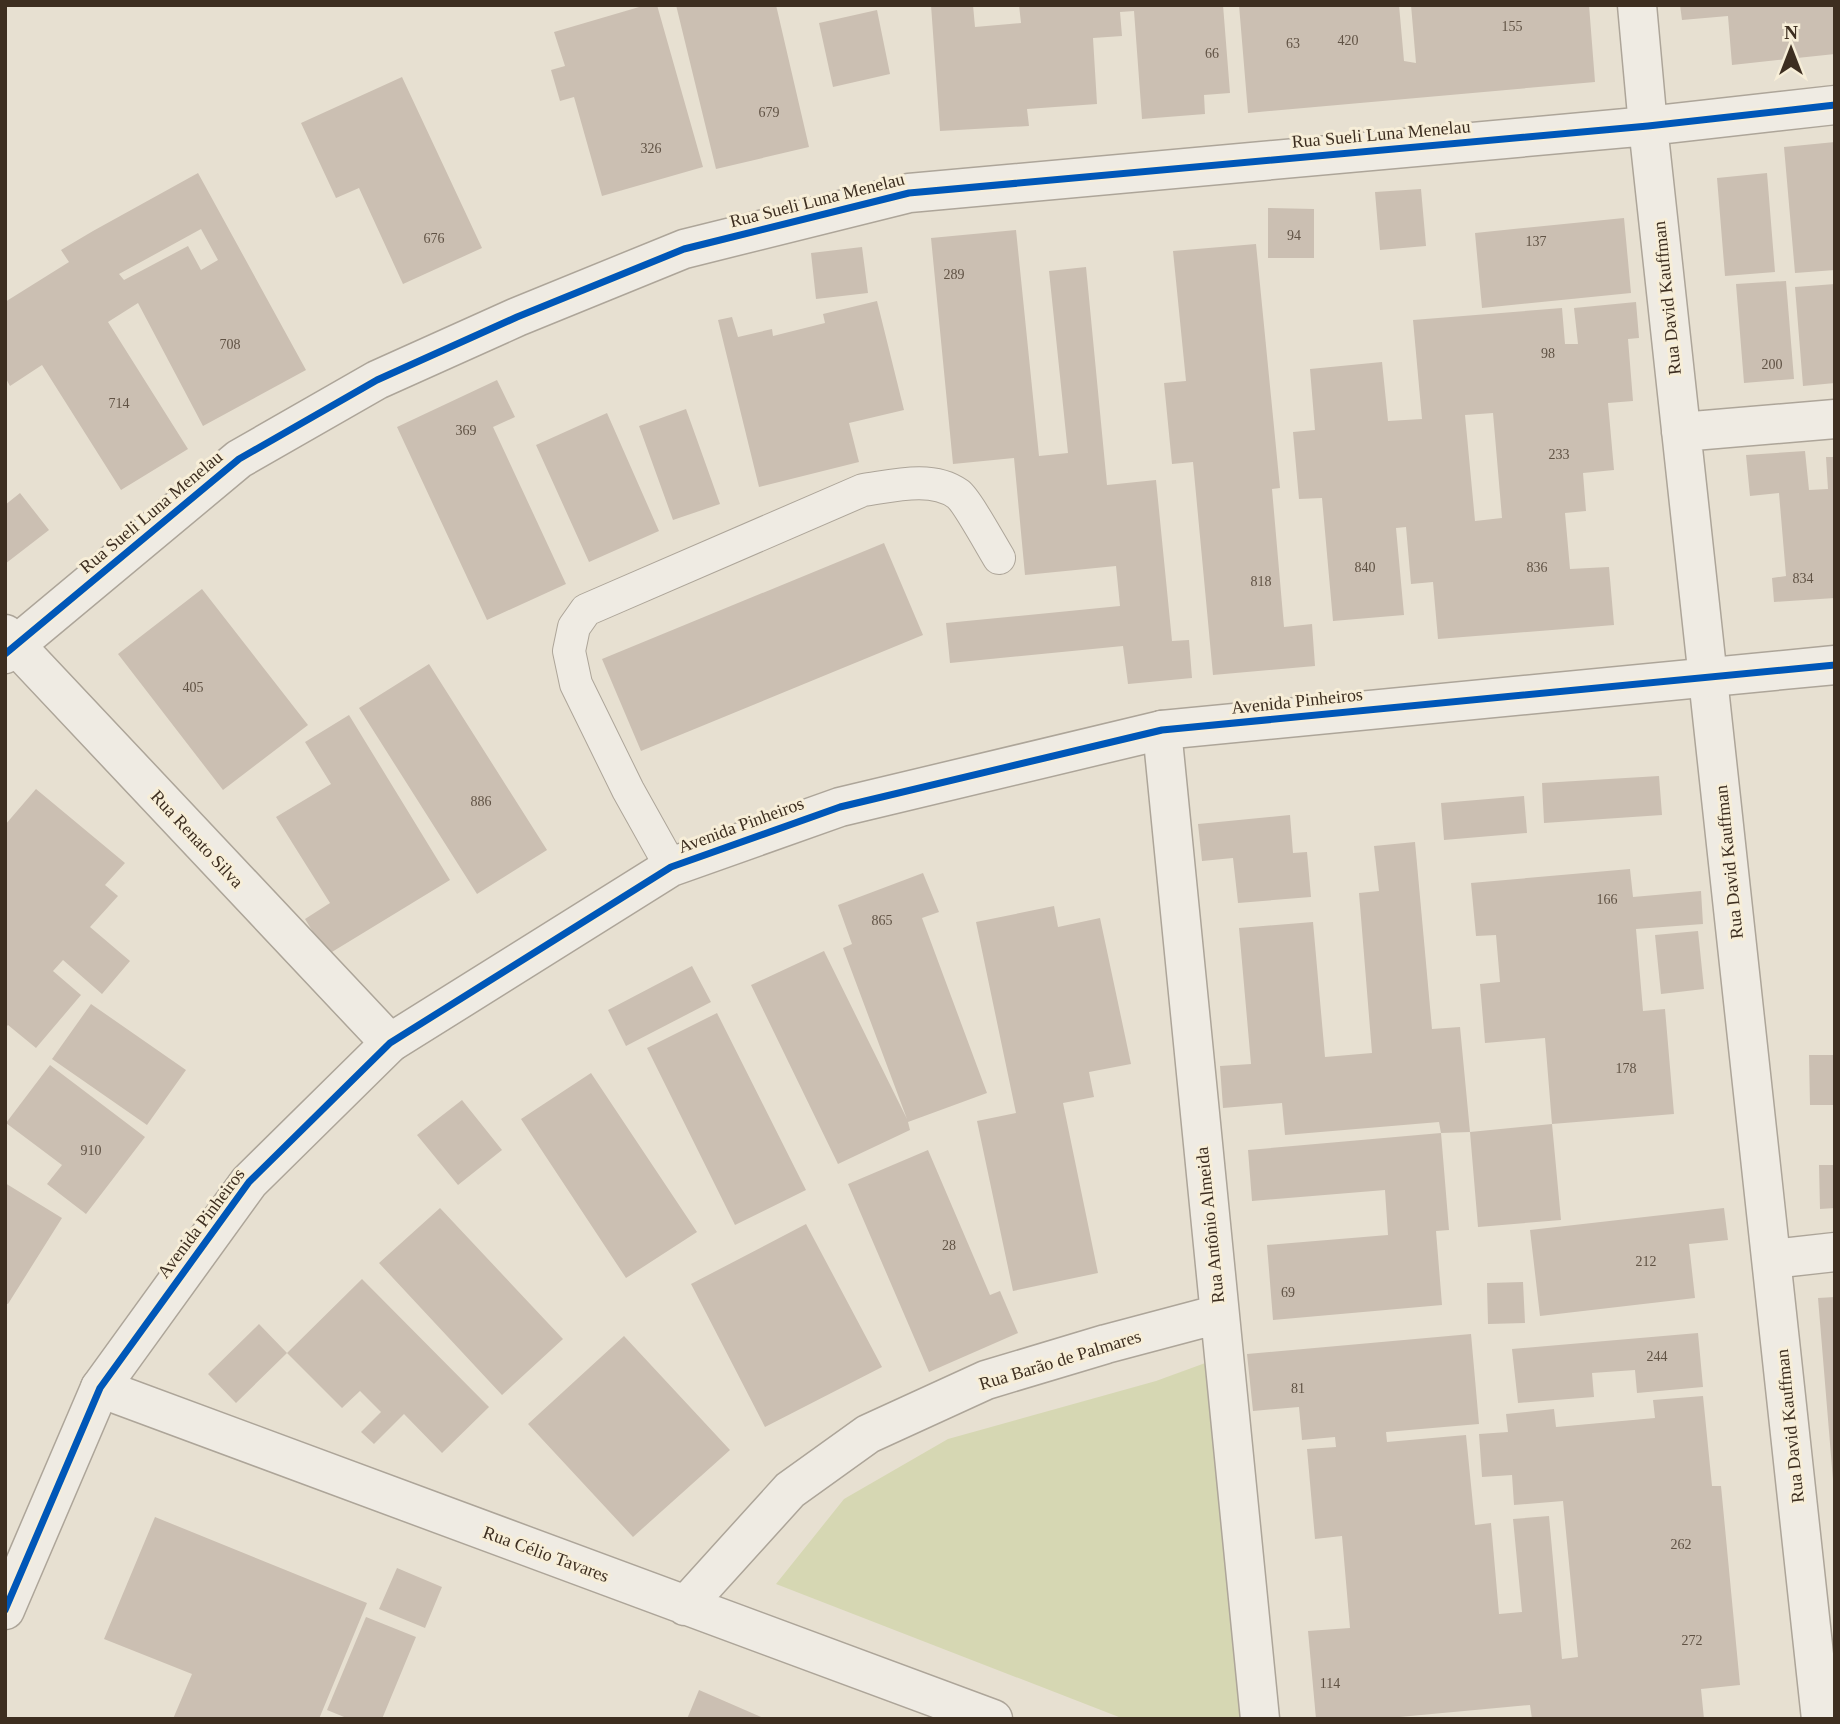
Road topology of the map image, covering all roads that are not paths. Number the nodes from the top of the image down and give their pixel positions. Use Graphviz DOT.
graph roads {
  1 [pos="1637,5"];
  2 [pos="1835,105"];
  3 [pos="1648,126"];
  4 [pos="1835,419"];
  5 [pos="1681,432"];
  6 [pos="999,558"];
  7 [pos="8,644"];
  8 [pos="1835,664"];
  9 [pos="1709,677"];
  10 [pos="1162,730"];
  11 [pos="671,867"];
  12 [pos="390,1043"];
  13 [pos="1835,1252"];
  14 [pos="1772,1259"];
  15 [pos="1219,1314"];
  16 [pos="100,1388"];
  17 [pos="685,1606"];
  18 [pos="5,1610"];
  19 [pos="993,1719"];
  20 [pos="1260,1719"];
  21 [pos="1821,1719"];
  1 -- 3 [label="street, Rua David Kauffman"];
  2 -- 3 [label="street, Rua Sueli Luna Menelau"];
  3 -- 5 [label="street, Rua David Kauffman"];
  3 -- 7 [label="street, Rua Sueli Luna Menelau"];
  4 -- 5 [label="street"];
  5 -- 9 [label="street, Rua David Kauffman"];
  6 -- 11 [label="lane"];
  7 -- 12 [label="street, Rua Renato Silva"];
  8 -- 9 [label="street, Avenida Pinheiros"];
  9 -- 10 [label="street, Avenida Pinheiros"];
  9 -- 14 [label="street, Rua David Kauffman"];
  10 -- 11 [label="street, Avenida Pinheiros"];
  10 -- 15 [label="street, Rua Antônio Almeida"];
  11 -- 12 [label="street, Avenida Pinheiros"];
  12 -- 16 [label="street, Avenida Pinheiros"];
  13 -- 14 [label="street"];
  14 -- 21 [label="street, Rua David Kauffman"];
  15 -- 17 [label="street, Rua Barão de Palmares"];
  15 -- 20 [label="street, Rua Antônio Almeida"];
  16 -- 17 [label="street, Rua Célio Tavares"];
  16 -- 18 [label="street, Avenida Pinheiros"];
  17 -- 19 [label="street, Rua Célio Tavares"];
}
